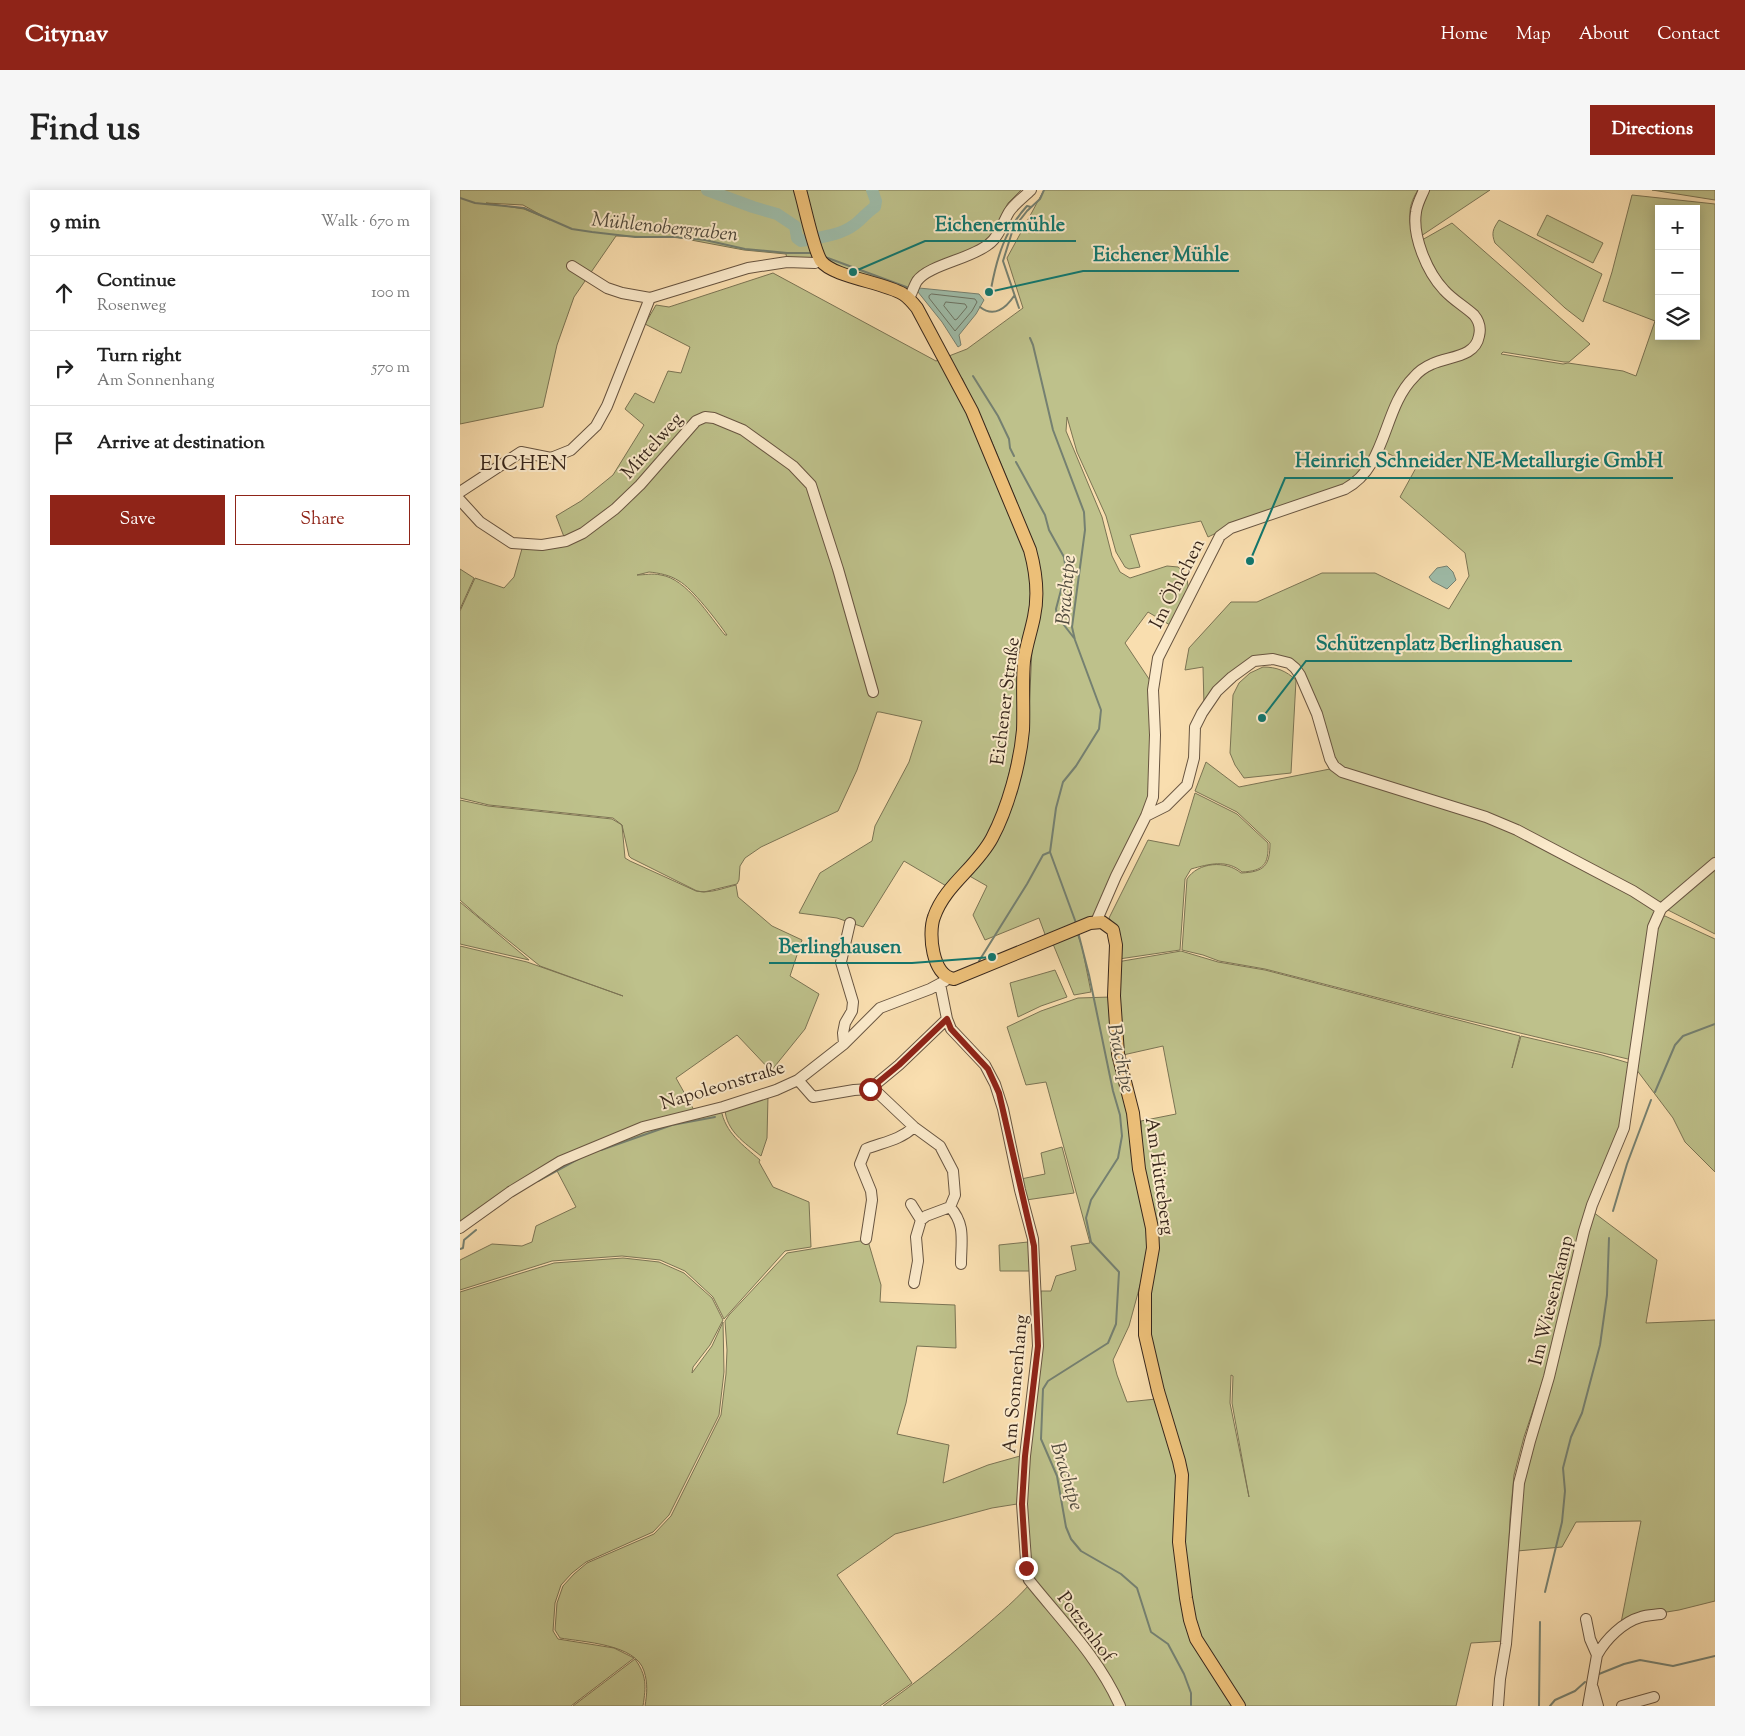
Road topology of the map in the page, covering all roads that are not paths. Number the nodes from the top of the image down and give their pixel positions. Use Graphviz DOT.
graph roads {
  1 [pos="800,190"];
  2 [pos="1031,190"];
  3 [pos="1424,190"];
  4 [pos="821,260"];
  5 [pos="572,266"];
  6 [pos="650,298"];
  7 [pos="909,298"];
  8 [pos="460,492"];
  9 [pos="460,500"];
  10 [pos="873,692"];
  11 [pos="1146,816"];
  12 [pos="1715,863"];
  13 [pos="1661,909"];
  14 [pos="850,923"];
  15 [pos="1092,923"];
  16 [pos="945,981"];
  17 [pos="947,1019"];
  18 [pos="844,1044"];
  19 [pos="798,1080"];
  20 [pos="870,1089"];
  21 [pos="914,1127"];
  22 [pos="911,1204"];
  23 [pos="950,1207"];
  24 [pos="921,1220"];
  25 [pos="460,1228"];
  26 [pos="866,1239"];
  27 [pos="961,1264"];
  28 [pos="914,1283"];
  29 [pos="1026,1568"];
  30 [pos="1661,1614"];
  31 [pos="1586,1619"];
  32 [pos="1597,1655"];
  33 [pos="1592,1682"];
  34 [pos="1654,1697"];
  35 [pos="1120,1706"];
  36 [pos="1239,1706"];
  37 [pos="1498,1706"];
  38 [pos="1588,1706"];
  39 [pos="1598,1706"];
  40 [pos="1622,1706"];
  1 -- 4 [label="main road"];
  2 -- 7 [label="street"];
  3 -- 11 [label="street, Im Öhlchen"];
  4 -- 6 [label="street"];
  4 -- 7 [label="main road"];
  5 -- 6 [label="street"];
  6 -- 8 [label="street"];
  7 -- 16 [label="main road, Eichener Straße"];
  9 -- 10 [label="street, Mittelweg"];
  11 -- 13 [label="street"];
  11 -- 15 [label="street, Im Öhlchen"];
  12 -- 13 [label="street"];
  13 -- 37 [label="street, Im Wiesenkamp"];
  14 -- 18 [label="street"];
  15 -- 16 [label="main road, Napoleonstraße"];
  15 -- 36 [label="main road, Am Hütteberg"];
  16 -- 17 [label="street, Am Sonnenhang"];
  16 -- 18 [label="street, Napoleonstraße"];
  17 -- 20 [label="street"];
  17 -- 29 [label="street, Am Sonnenhang"];
  18 -- 19 [label="street, Napoleonstraße"];
  19 -- 20 [label="street"];
  19 -- 25 [label="street, Napoleonstraße"];
  20 -- 21 [label="street"];
  21 -- 23 [label="street"];
  21 -- 26 [label="street"];
  22 -- 24 [label="street"];
  23 -- 24 [label="street"];
  23 -- 27 [label="street"];
  24 -- 28 [label="street"];
  29 -- 35 [label="street, Potzenhof"];
  30 -- 32 [label="street"];
  31 -- 32 [label="street"];
  32 -- 33 [label="street"];
  33 -- 38 [label="street"];
  33 -- 39 [label="street"];
  34 -- 40 [label="street"];
}
